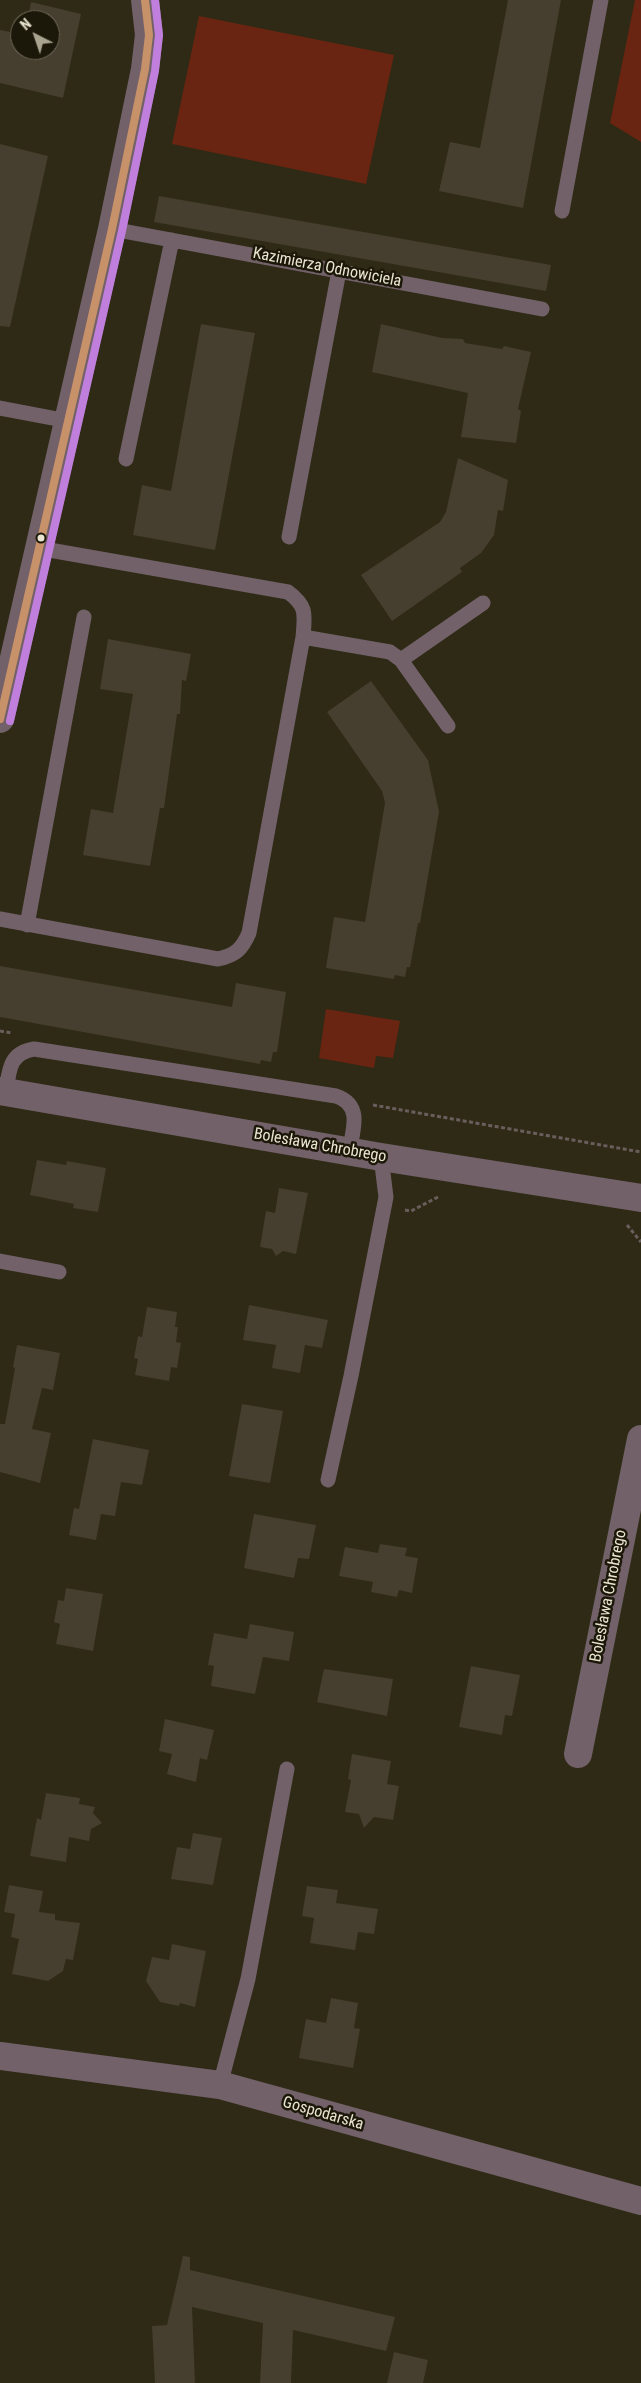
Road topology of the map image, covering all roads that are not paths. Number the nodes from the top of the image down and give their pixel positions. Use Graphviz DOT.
graph roads {
  1 [pos="145,0"];
  2 [pos="601,0"];
  3 [pos="562,211"];
  4 [pos="112,229"];
  5 [pos="172,240"];
  6 [pos="340,271"];
  7 [pos="542,309"];
  8 [pos="0,408"];
  9 [pos="68,421"];
  10 [pos="126,459"];
  11 [pos="289,537"];
  12 [pos="38,548"];
  13 [pos="483,603"];
  14 [pos="84,618"];
  15 [pos="303,637"];
  16 [pos="401,660"];
  17 [pos="5,667"];
  18 [pos="0,719"];
  19 [pos="448,726"];
  20 [pos="0,919"];
  21 [pos="27,924"];
  22 [pos="3,1092"];
  23 [pos="349,1152"];
  24 [pos="381,1157"];
  25 [pos="641,1198"];
  26 [pos="0,1261"];
  27 [pos="59,1272"];
  28 [pos="641,1439"];
  29 [pos="328,1480"];
  30 [pos="578,1754"];
  31 [pos="286,1769"];
  32 [pos="0,2056"];
  33 [pos="220,2085"];
  34 [pos="641,2201"];
  1 -- 4 [label="street"];
  2 -- 3 [label="lane"];
  4 -- 5 [label="lane, Kazimierza Odnowiciela"];
  4 -- 9 [label="street"];
  5 -- 6 [label="lane, Kazimierza Odnowiciela"];
  5 -- 10 [label="lane"];
  6 -- 7 [label="lane, Kazimierza Odnowiciela"];
  6 -- 11 [label="lane"];
  8 -- 9 [label="lane"];
  9 -- 12 [label="street"];
  12 -- 15 [label="lane"];
  12 -- 17 [label="street"];
  13 -- 16 [label="lane"];
  14 -- 21 [label="lane"];
  15 -- 16 [label="lane"];
  15 -- 21 [label="lane"];
  16 -- 19 [label="lane"];
  17 -- 18 [label="street"];
  20 -- 21 [label="lane"];
  22 -- 23 [label="street, Bolesława Chrobrego"];
  22 -- 23 [label="lane"];
  23 -- 24 [label="street, Bolesława Chrobrego"];
  24 -- 25 [label="street, Bolesława Chrobrego"];
  24 -- 29 [label="lane"];
  26 -- 27 [label="lane"];
  28 -- 30 [label="street, Bolesława Chrobrego"];
  31 -- 33 [label="lane"];
  32 -- 33 [label="street, Gospodarska"];
  33 -- 34 [label="street, Gospodarska"];
}
